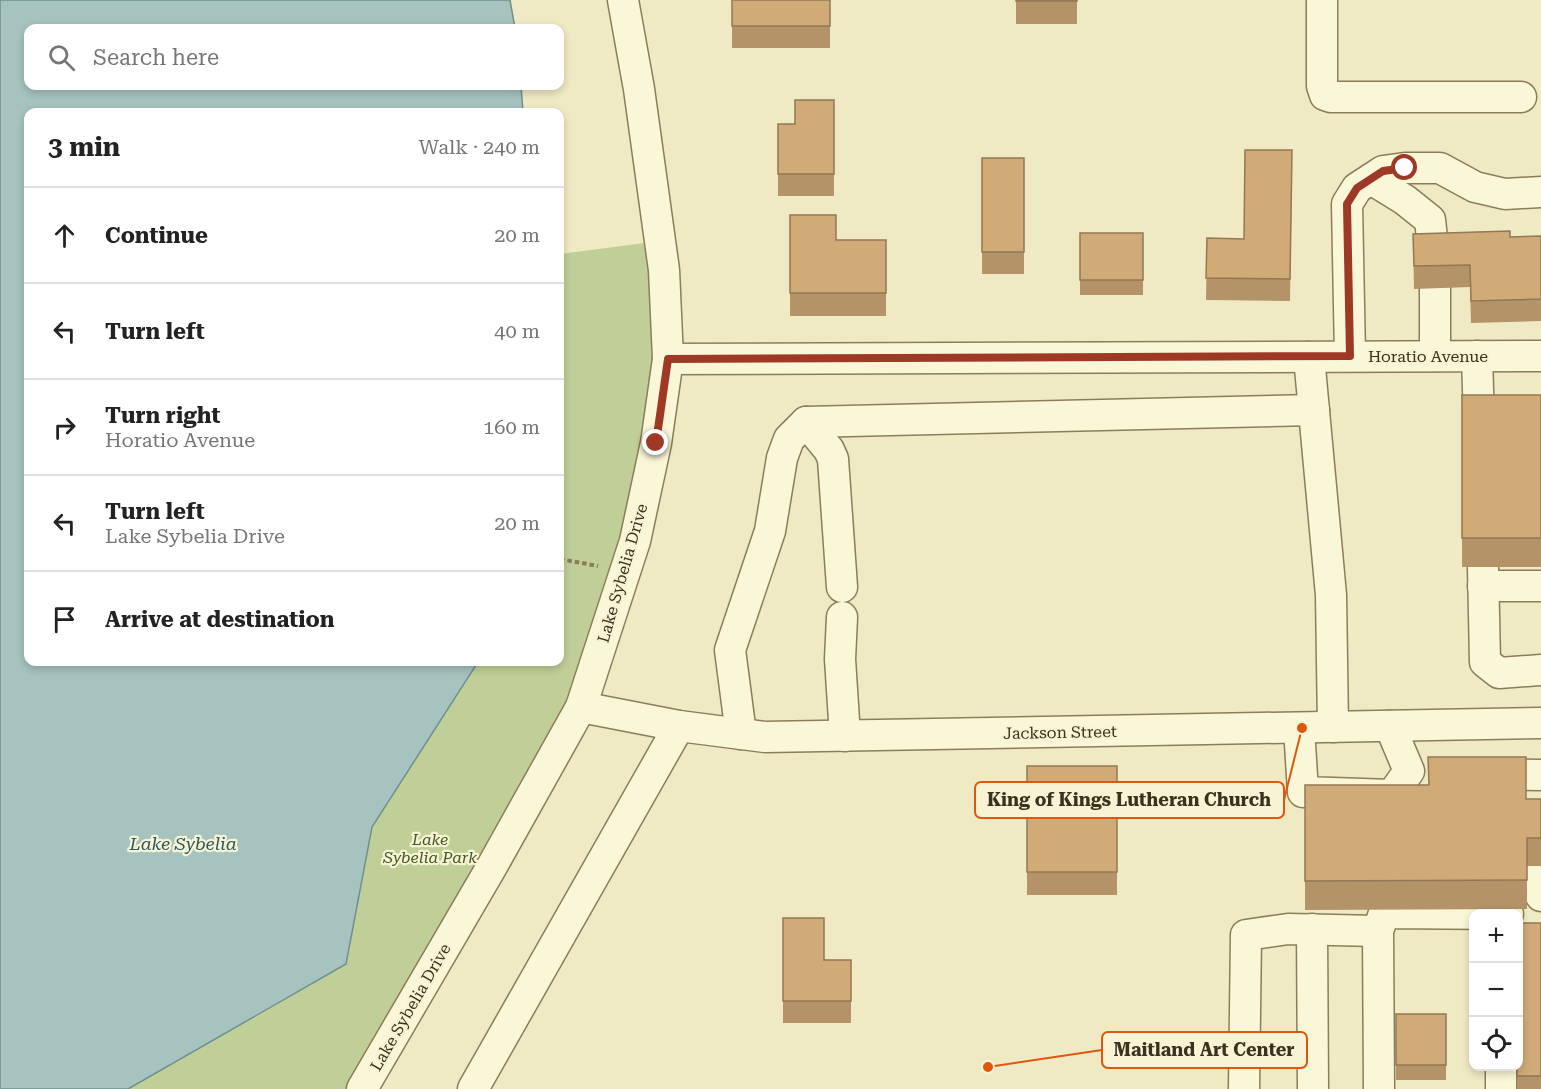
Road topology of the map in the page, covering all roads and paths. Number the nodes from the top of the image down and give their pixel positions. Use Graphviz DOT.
graph roads {
  1 [pos="623,0"];
  2 [pos="1322,0"];
  3 [pos="1521,97"];
  4 [pos="1371,179"];
  5 [pos="1541,192"];
  6 [pos="1434,255"];
  7 [pos="1435,288"];
  8 [pos="1350,356"];
  9 [pos="1435,356"];
  10 [pos="1477,356"];
  11 [pos="1541,356"];
  12 [pos="1309,357"];
  13 [pos="668,359"];
  14 [pos="1314,410"];
  15 [pos="806,423"];
  16 [pos="1479,423"];
  17 [pos="1541,586"];
  18 [pos="842,587"];
  19 [pos="842,617"];
  20 [pos="1541,670"];
  21 [pos="581,707"];
  22 [pos="1541,723"];
  23 [pos="679,726"];
  24 [pos="1390,726"];
  25 [pos="1333,727"];
  26 [pos="1299,728"];
  27 [pos="741,734"];
  28 [pos="845,736"];
  29 [pos="1432,772"];
  30 [pos="1541,775"];
  31 [pos="1541,798"];
  32 [pos="1540,872"];
  33 [pos="1541,896"];
  34 [pos="1469,914"];
  35 [pos="1523,914"];
  36 [pos="1541,915"];
  37 [pos="1312,929"];
  38 [pos="1378,931"];
  39 [pos="1501,1071"];
  40 [pos="362,1089"];
  41 [pos="473,1089"];
  42 [pos="1244,1089"];
  43 [pos="1313,1089"];
  44 [pos="1379,1089"];
  45 [pos="1501,1089"];
  1 -- 13 [label="street, Lake Sybelia Drive"];
  2 -- 3 [label="street"];
  4 -- 5 [label="street"];
  4 -- 6 [label="street"];
  4 -- 8 [label="street"];
  7 -- 9 [label="street"];
  8 -- 9 [label="street, Horatio Avenue"];
  8 -- 12 [label="street, Horatio Avenue"];
  9 -- 10 [label="street, Horatio Avenue"];
  10 -- 11 [label="street, Horatio Avenue"];
  10 -- 16 [label="street"];
  12 -- 13 [label="street, Horatio Avenue"];
  12 -- 14 [label="street"];
  13 -- 21 [label="street, Lake Sybelia Drive"];
  14 -- 15 [label="street"];
  14 -- 25 [label="street"];
  15 -- 18 [label="street"];
  15 -- 27 [label="street"];
  17 -- 20 [label="street"];
  19 -- 28 [label="street"];
  21 -- 23 [label="street, Jackson Street"];
  21 -- 40 [label="street, Lake Sybelia Drive"];
  22 -- 24 [label="street, Jackson Street"];
  23 -- 27 [label="street, Jackson Street"];
  23 -- 41 [label="street"];
  24 -- 25 [label="street, Jackson Street"];
  24 -- 29 [label="street"];
  25 -- 26 [label="street, Jackson Street"];
  26 -- 28 [label="street, Jackson Street"];
  26 -- 29 [label="street"];
  27 -- 28 [label="street, Jackson Street"];
  29 -- 30 [label="street"];
  30 -- 31 [label="street"];
  32 -- 33 [label="street"];
  34 -- 38 [label="street"];
  35 -- 36 [label="street"];
  37 -- 38 [label="street"];
  37 -- 42 [label="street"];
  37 -- 43 [label="street"];
  38 -- 44 [label="street"];
  39 -- 45 [label="street"];
}
